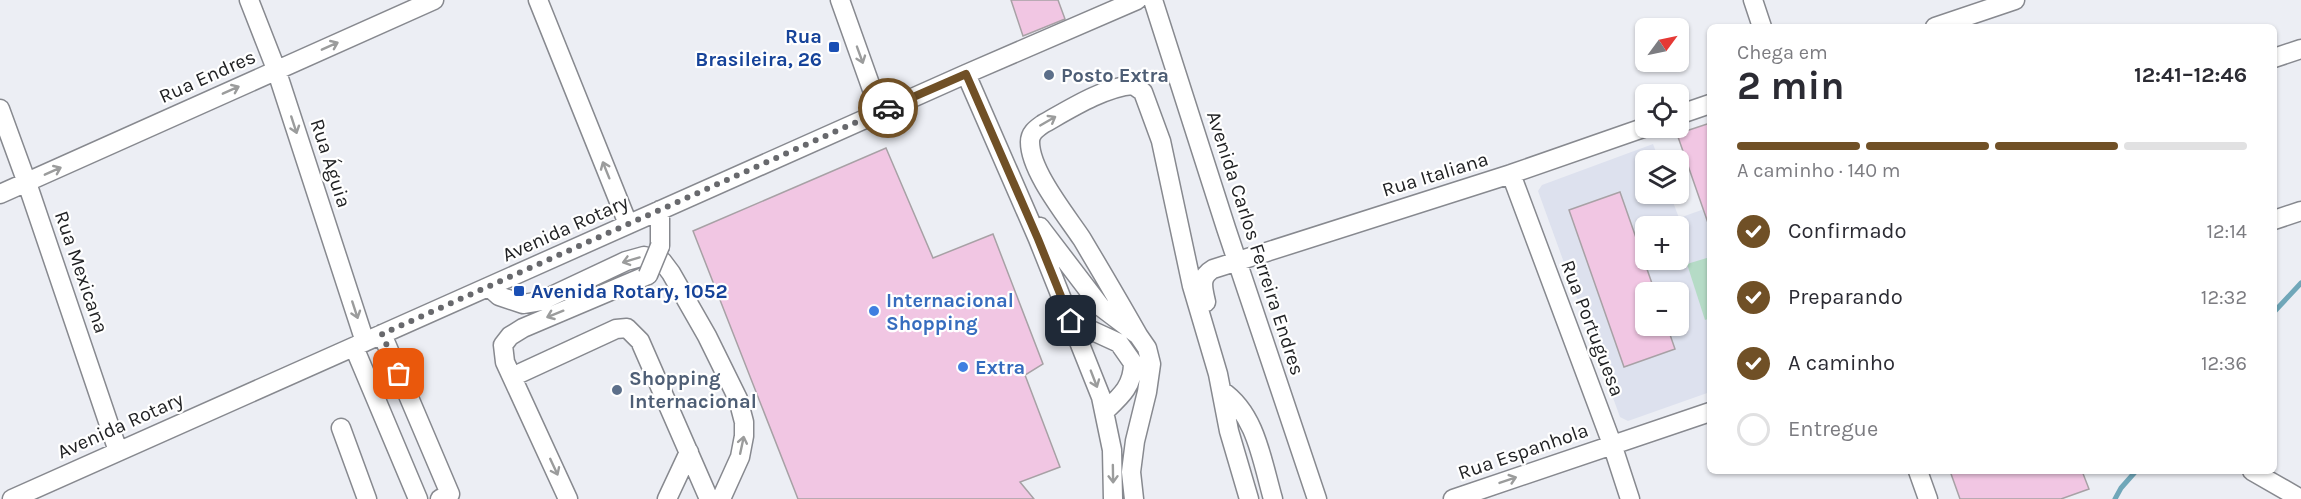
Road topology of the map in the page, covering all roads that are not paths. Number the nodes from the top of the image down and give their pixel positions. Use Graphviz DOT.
graph roads {
  1 [pos="249,0"];
  2 [pos="434,0"];
  3 [pos="538,0"];
  4 [pos="840,0"];
  5 [pos="1137,0"];
  6 [pos="1153,0"];
  7 [pos="1753,0"];
  8 [pos="2015,0"];
  9 [pos="1761,24"];
  10 [pos="1944,24"];
  11 [pos="2301,49"];
  12 [pos="2277,57"];
  13 [pos="276,69"];
  14 [pos="966,74"];
  15 [pos="1707,105"];
  16 [pos="0,109"];
  17 [pos="1689,111"];
  18 [pos="880,112"];
  19 [pos="1635,131"];
  20 [pos="1511,174"];
  21 [pos="27,183"];
  22 [pos="0,194"];
  23 [pos="1019,199"];
  24 [pos="660,210"];
  25 [pos="2301,211"];
  26 [pos="2277,219"];
  27 [pos="628,224"];
  28 [pos="1237,260"];
  29 [pos="489,287"];
  30 [pos="1071,321"];
  31 [pos="382,334"];
  32 [pos="1138,335"];
  33 [pos="359,344"];
  34 [pos="1214,358"];
  35 [pos="512,377"];
  36 [pos="1222,391"];
  37 [pos="1106,411"];
  38 [pos="1707,413"];
  39 [pos="341,428"];
  40 [pos="1612,444"];
  41 [pos="118,451"];
  42 [pos="689,452"];
  43 [pos="1919,474"];
  44 [pos="2257,474"];
  45 [pos="12,499"];
  46 [pos="367,499"];
  47 [pos="418,499"];
  48 [pos="440,499"];
  49 [pos="568,499"];
  50 [pos="667,499"];
  51 [pos="709,499"];
  52 [pos="721,499"];
  53 [pos="1113,499"];
  54 [pos="1134,499"];
  55 [pos="1249,499"];
  56 [pos="1273,499"];
  57 [pos="1317,499"];
  58 [pos="1453,499"];
  59 [pos="1630,499"];
  60 [pos="1928,499"];
  61 [pos="2301,499"];
  1 -- 13 [label="street, Rua Águia"];
  13 -- 2 [label="street, Rua Endres, one-way"];
  27 -- 3 [label="street, one-way"];
  4 -- 18 [label="street, one-way"];
  5 -- 14 [label="street, Avenida Rotary"];
  6 -- 28 [label="street, Avenida Carlos Ferreira Endres"];
  7 -- 9 [label="street"];
  8 -- 10 [label="street"];
  11 -- 12 [label="street"];
  21 -- 13 [label="street, Rua Endres, one-way"];
  13 -- 33 [label="street, Rua Águia, one-way"];
  14 -- 18 [label="street, Avenida Rotary"];
  14 -- 23 [label="street"];
  15 -- 17 [label="street"];
  16 -- 21 [label="street, Rua Mexicana"];
  18 -- 24 [label="street, Avenida Rotary"];
  19 -- 20 [label="street, Rua Italiana"];
  20 -- 28 [label="street, Rua Italiana"];
  20 -- 40 [label="street, Rua Portuguesa"];
  21 -- 22 [label="street, Rua Endres"];
  21 -- 41 [label="street, Rua Mexicana"];
  23 -- 30 [label="street"];
  23 -- 32 [label="street"];
  24 -- 27 [label="street, Avenida Rotary"];
  24 -- 35 [label="street, one-way, bridge"];
  25 -- 26 [label="street"];
  27 -- 29 [label="street, Avenida Rotary"];
  28 -- 34 [label="street, Rua Italiana"];
  28 -- 57 [label="street, Avenida Carlos Ferreira Endres"];
  29 -- 31 [label="street, Avenida Rotary"];
  52 -- 29 [label="street, one-way"];
  30 -- 37 [label="street, one-way"];
  30 -- 37 [label="street"];
  31 -- 33 [label="street, Avenida Rotary"];
  31 -- 48 [label="street"];
  32 -- 34 [label="street, one-way"];
  32 -- 54 [label="street"];
  33 -- 41 [label="street, Avenida Rotary"];
  33 -- 47 [label="street, Rua Águia"];
  34 -- 36 [label="street"];
  35 -- 42 [label="street"];
  35 -- 49 [label="street, one-way"];
  36 -- 55 [label="street"];
  36 -- 56 [label="street"];
  37 -- 53 [label="street, one-way"];
  38 -- 40 [label="street, Rua Espanhola"];
  39 -- 46 [label="street"];
  58 -- 40 [label="street, Rua Espanhola, one-way"];
  40 -- 59 [label="street, Rua Portuguesa"];
  41 -- 45 [label="street, Avenida Rotary"];
  42 -- 50 [label="street"];
  42 -- 51 [label="street"];
  43 -- 60 [label="street"];
  44 -- 61 [label="street"];
}
